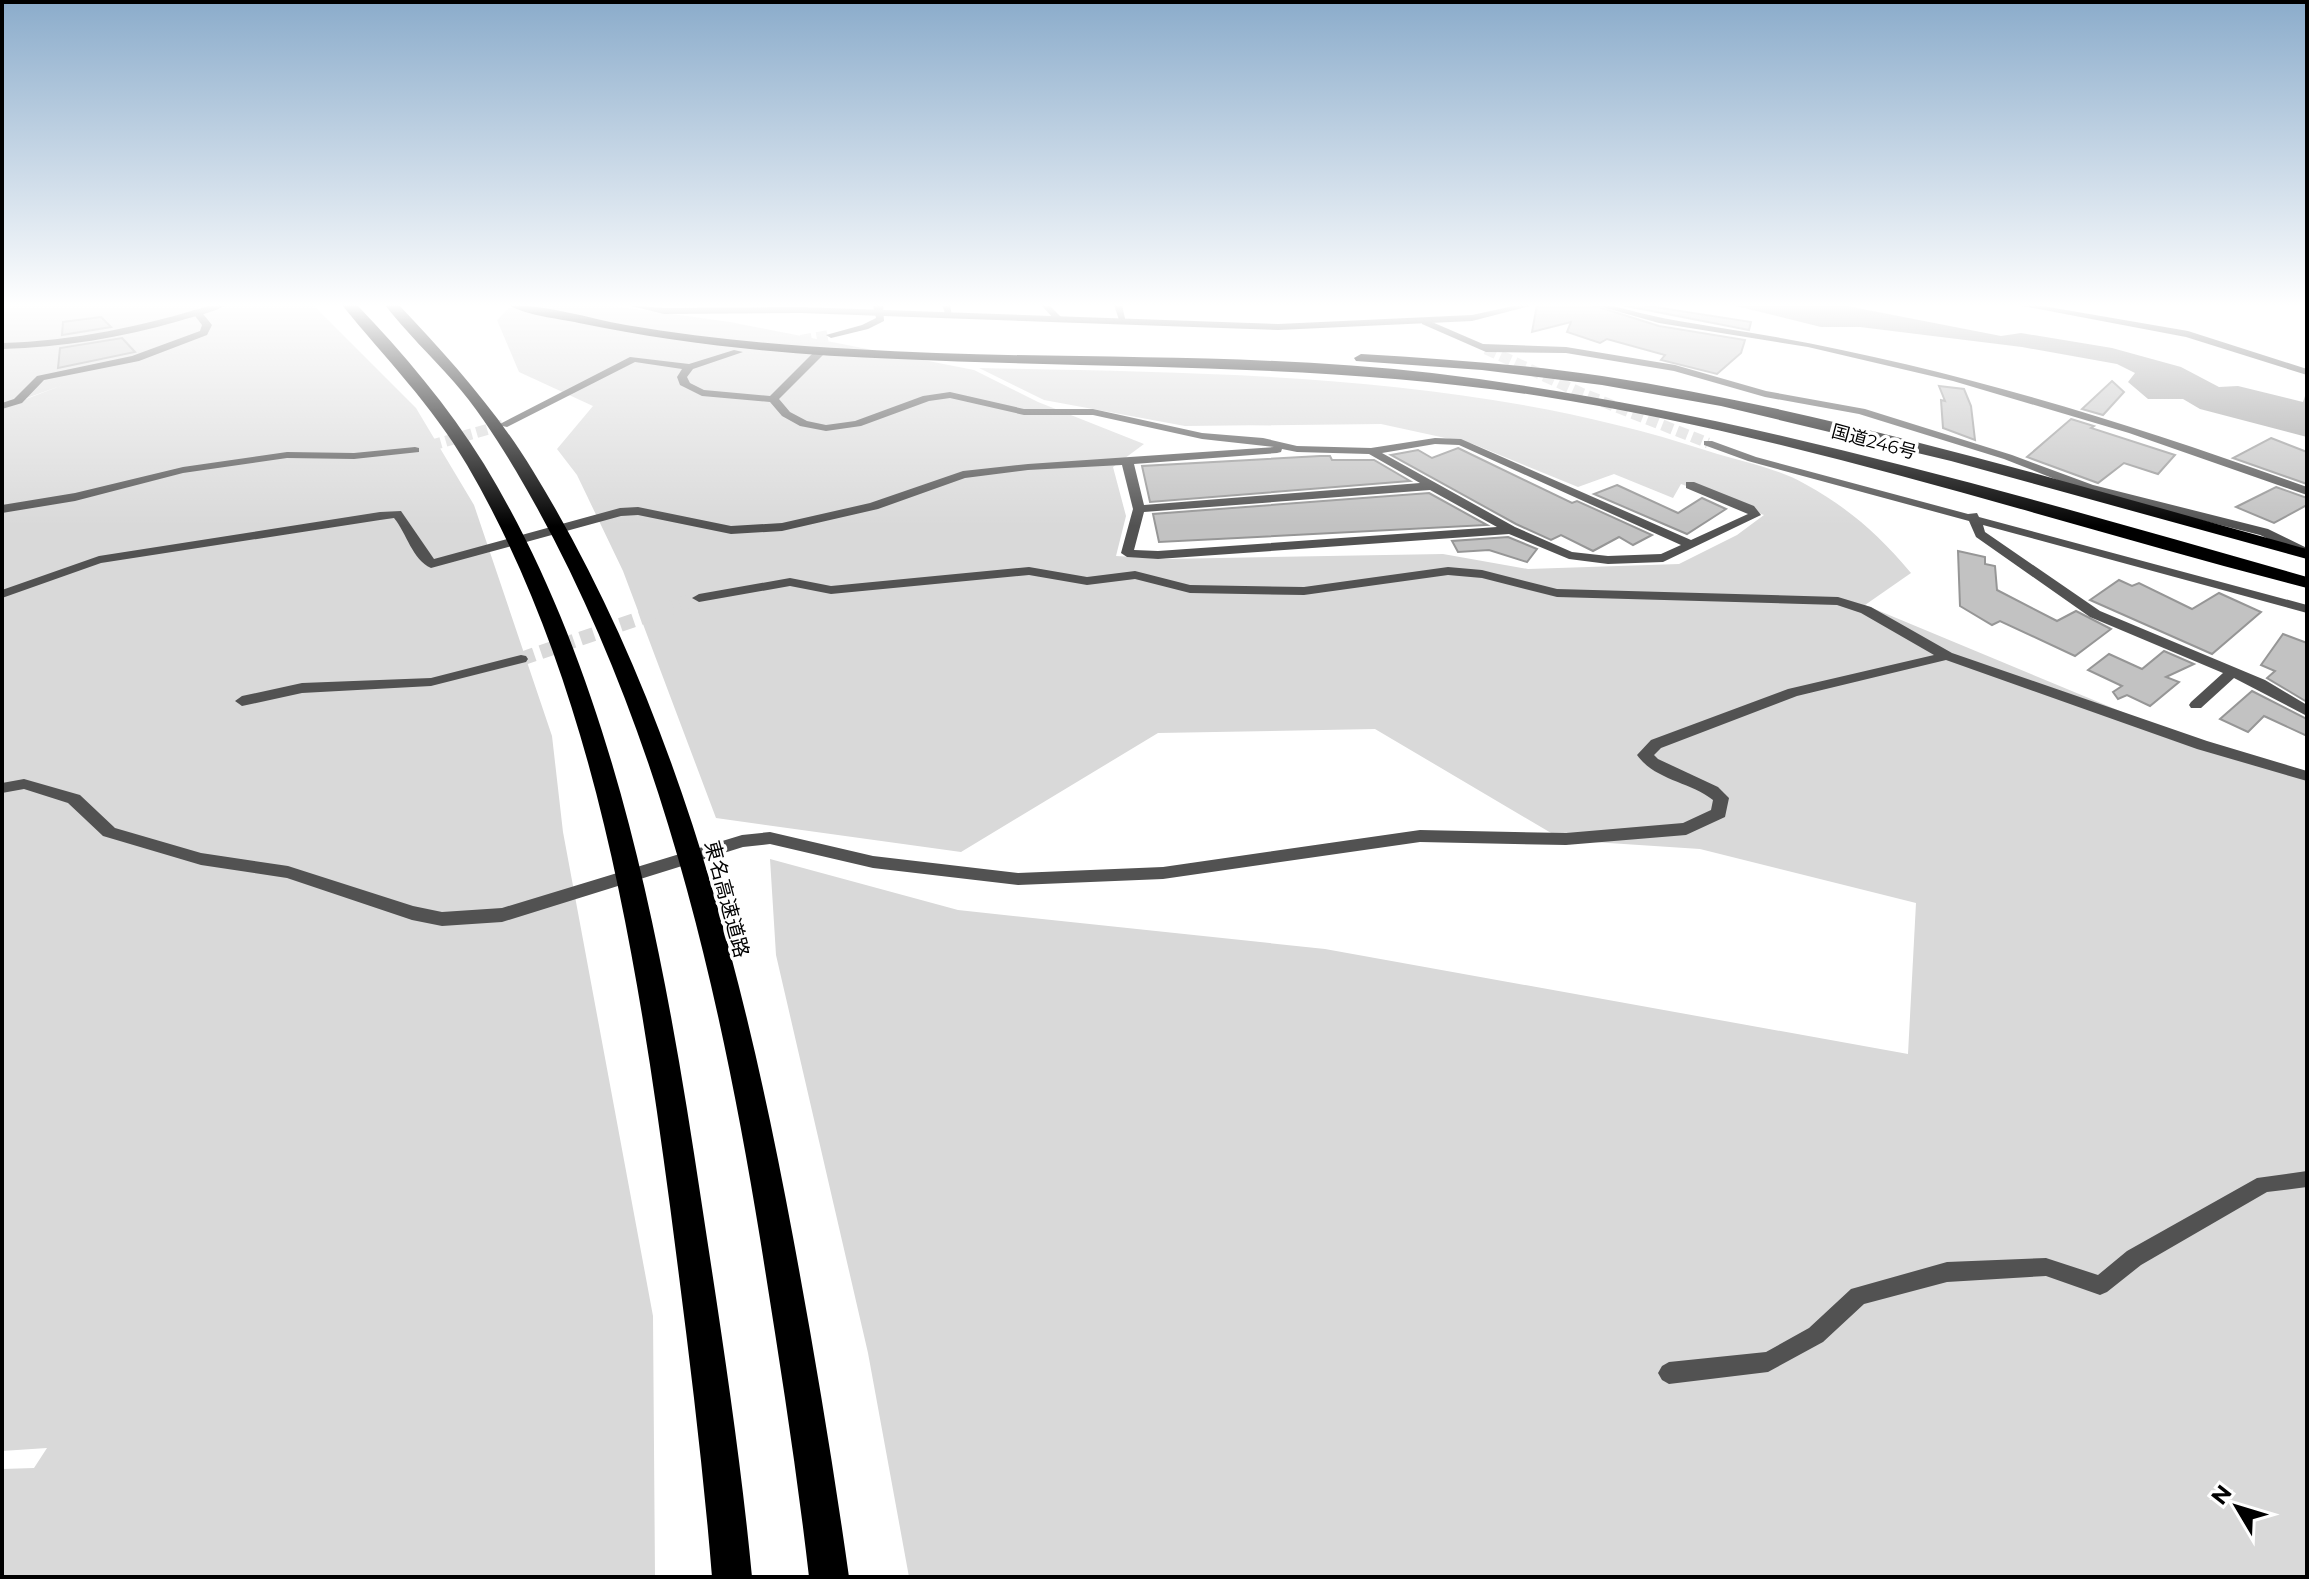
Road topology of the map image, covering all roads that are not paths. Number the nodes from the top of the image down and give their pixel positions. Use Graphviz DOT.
graph roads {
  1 [pos="40,379"];
  2 [pos="415,379"];
  3 [pos="456,379"];
  4 [pos="595,379"];
  5 [pos="683,379"];
  6 [pos="793,379"];
  7 [pos="1354,379"];
  8 [pos="1439,379"];
  9 [pos="1526,379"];
  10 [pos="1587,379"];
  11 [pos="1712,379"];
  12 [pos="1954,379"];
  13 [pos="773,399"];
  14 [pos="2,406"];
  15 [pos="503,425"];
  16 [pos="1708,443"];
  17 [pos="1297,449"];
  18 [pos="415,450"];
  19 [pos="1371,451"];
  20 [pos="1127,461"];
  21 [pos="1690,485"];
  22 [pos="1430,486"];
  23 [pos="1995,488"];
  24 [pos="2307,491"];
  25 [pos="2,509"];
  26 [pos="1139,509"];
  27 [pos="1973,516"];
  28 [pos="1511,530"];
  29 [pos="1692,545"];
  30 [pos="2307,554"];
  31 [pos="2307,568"];
  32 [pos="2307,583"];
  33 [pos="2,594"];
  34 [pos="699,598"];
  35 [pos="2307,598"];
  36 [pos="2307,609"];
  37 [pos="1947,656"];
  38 [pos="521,659"];
  39 [pos="2232,672"];
  40 [pos="242,701"];
  41 [pos="2196,705"];
  42 [pos="2307,711"];
  43 [pos="2307,776"];
  44 [pos="2,788"];
  45 [pos="2307,1179"];
  46 [pos="1669,1373"];
  47 [pos="732,1577"];
  48 [pos="829,1577"];
  1 -- 14 [label="street"];
  2 -- 47 [label="highway"];
  3 -- 48 [label="highway, 東名高速道路"];
  4 -- 15 [label="street"];
  5 -- 13 [label="street"];
  6 -- 13 [label="street"];
  7 -- 35 [label="highway"];
  8 -- 23 [label="highway, 国道246号"];
  9 -- 23 [label="highway, 国道246号"];
  10 -- 30 [label="highway"];
  11 -- 30 [label="street"];
  12 -- 24 [label="street"];
  13 -- 17 [label="street"];
  16 -- 27 [label="street"];
  17 -- 19 [label="street"];
  17 -- 20 [label="street"];
  18 -- 25 [label="street"];
  19 -- 22 [label="street"];
  19 -- 29 [label="street"];
  20 -- 26 [label="street"];
  20 -- 33 [label="street"];
  21 -- 29 [label="street"];
  22 -- 26 [label="street"];
  22 -- 28 [label="street"];
  23 -- 31 [label="highway, 国道246号"];
  23 -- 32 [label="highway, 国道246号"];
  26 -- 28 [label="street"];
  27 -- 36 [label="street"];
  27 -- 39 [label="street"];
  28 -- 29 [label="street"];
  34 -- 37 [label="street"];
  37 -- 43 [label="street"];
  37 -- 44 [label="street"];
  38 -- 40 [label="street"];
  39 -- 41 [label="street"];
  39 -- 42 [label="street"];
  45 -- 46 [label="lane"];
}
